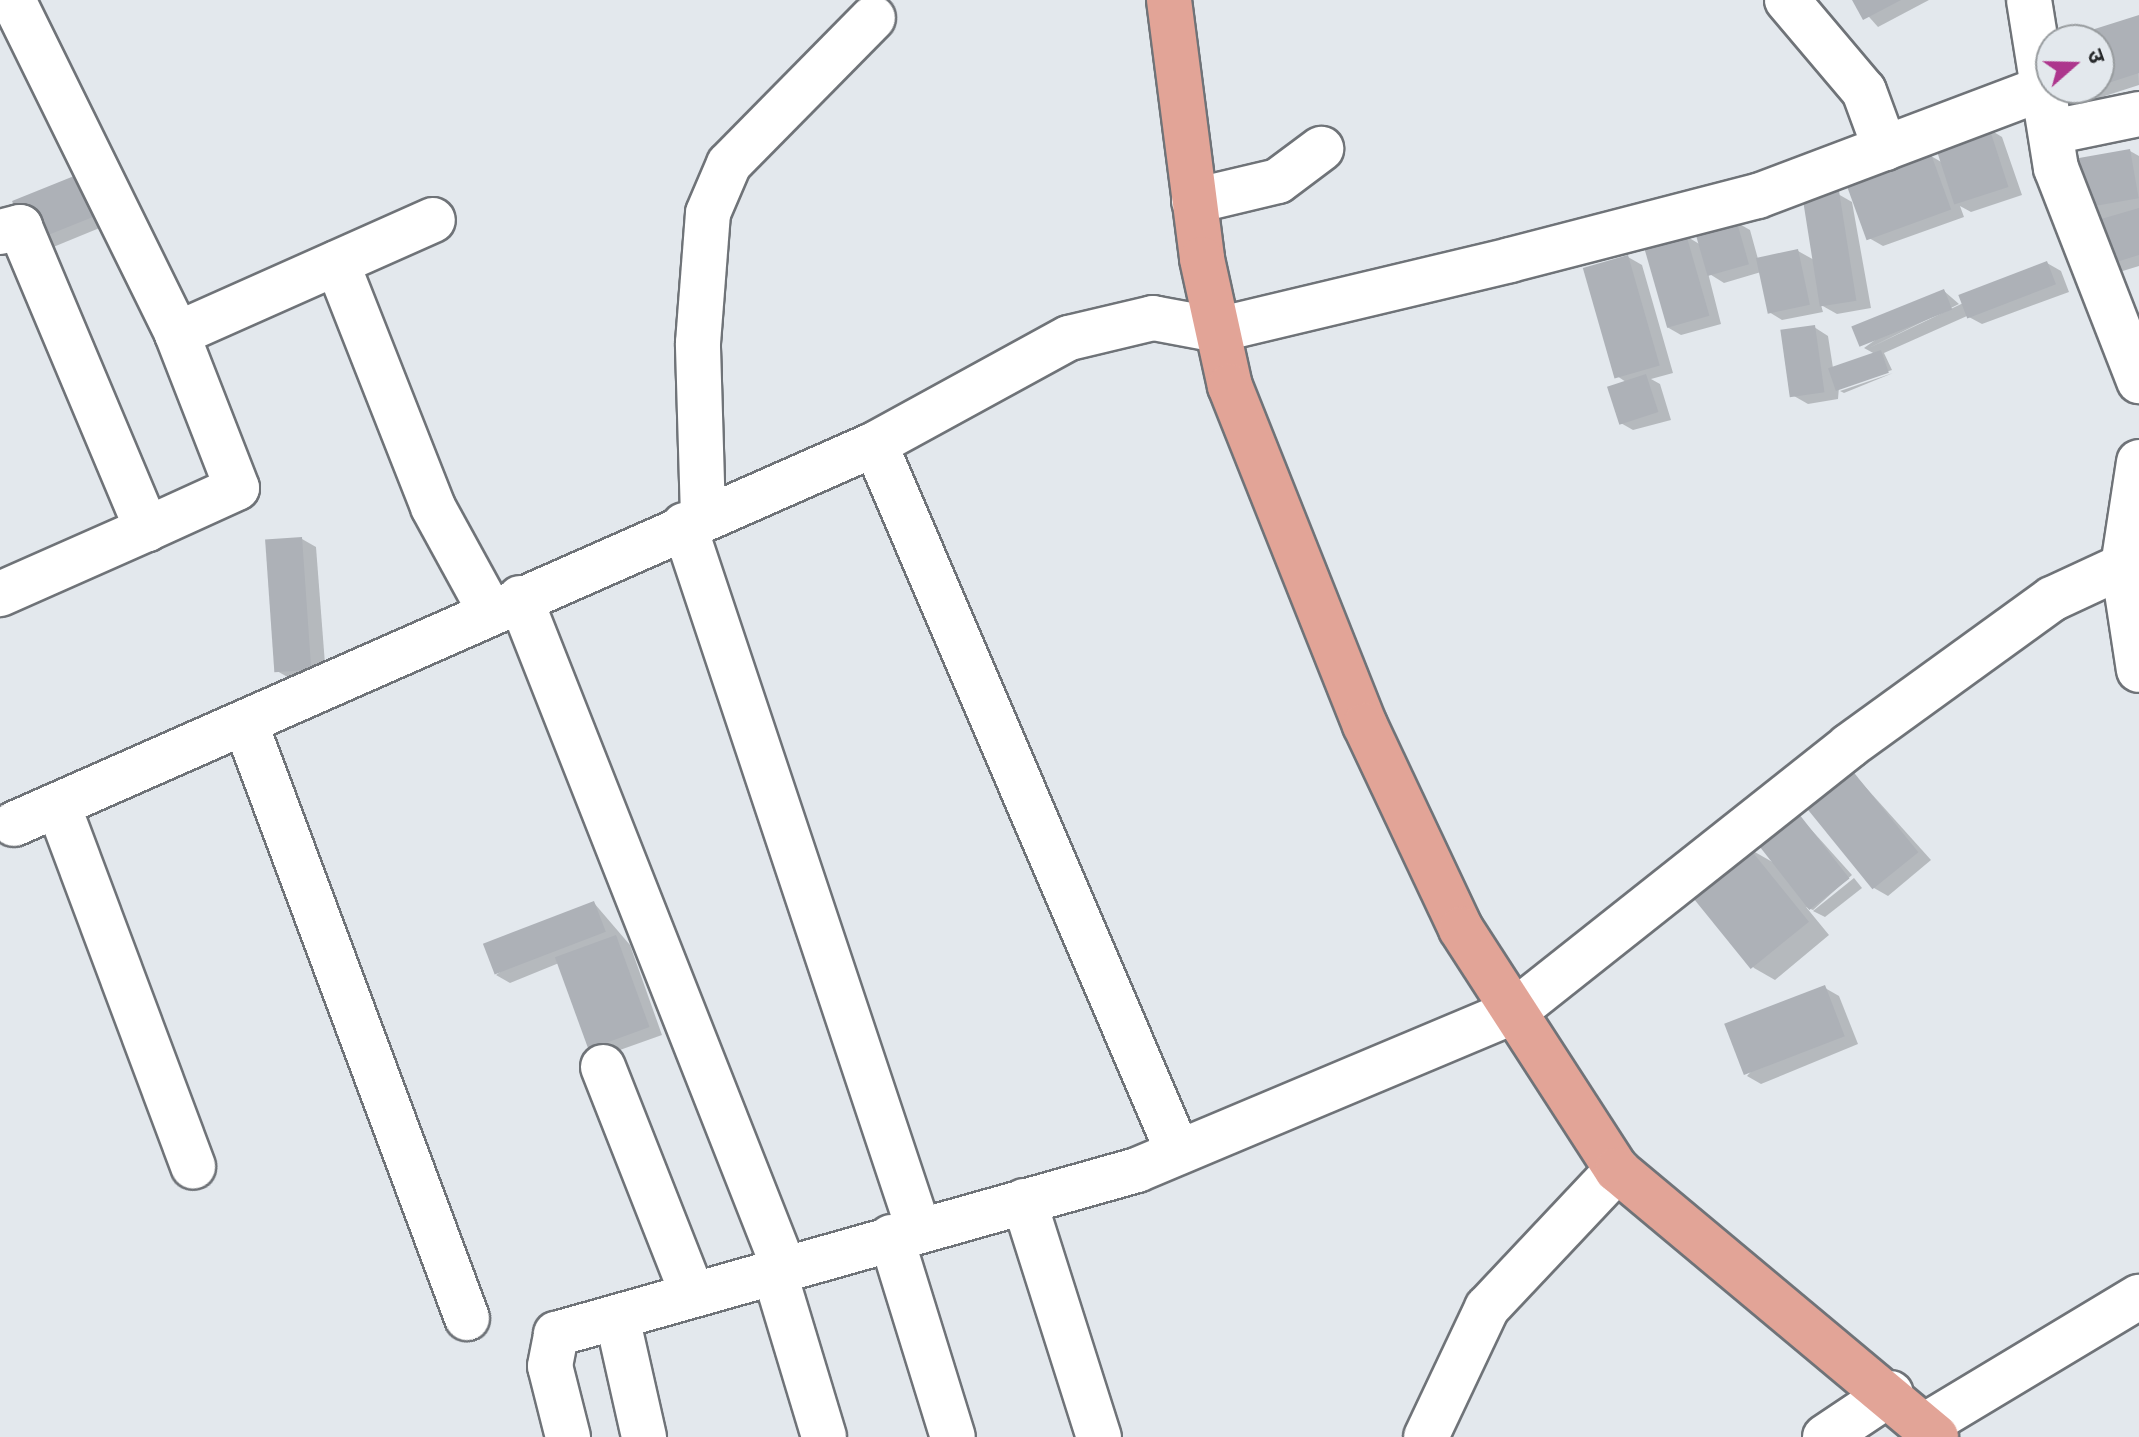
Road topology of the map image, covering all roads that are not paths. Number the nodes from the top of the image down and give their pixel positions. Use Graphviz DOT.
graph roads {
  1 [pos="13,0"];
  2 [pos="1169,0"];
  3 [pos="1787,0"];
  4 [pos="2029,0"];
  5 [pos="873,18"];
  6 [pos="2035,29"];
  7 [pos="2035,92"];
  8 [pos="2049,104"];
  9 [pos="2139,114"];
  10 [pos="2052,132"];
  11 [pos="1885,148"];
  12 [pos="1321,149"];
  13 [pos="1194,201"];
  14 [pos="433,220"];
  15 [pos="0,232"];
  16 [pos="337,263"];
  17 [pos="1217,330"];
  18 [pos="177,334"];
  19 [pos="2139,381"];
  20 [pos="875,444"];
  21 [pos="2139,462"];
  22 [pos="694,520"];
  23 [pos="147,529"];
  24 [pos="2123,566"];
  25 [pos="0,594"];
  26 [pos="505,604"];
  27 [pos="2139,670"];
  28 [pos="246,725"];
  29 [pos="58,805"];
  30 [pos="14,824"];
  31 [pos="1515,1011"];
  32 [pos="603,1067"];
  33 [pos="1178,1152"];
  34 [pos="193,1167"];
  35 [pos="1617,1170"];
  36 [pos="1024,1201"];
  37 [pos="905,1234"];
  38 [pos="779,1270"];
  39 [pos="693,1295"];
  40 [pos="2139,1297"];
  41 [pos="617,1317"];
  42 [pos="467,1318"];
  43 [pos="1891,1393"];
  44 [pos="1930,1432"];
  45 [pos="568,1437"];
  46 [pos="644,1437"];
  47 [pos="824,1437"];
  48 [pos="953,1437"];
  49 [pos="1099,1437"];
  50 [pos="1426,1437"];
  51 [pos="1825,1437"];
  1 -- 18 [label="street"];
  2 -- 13 [label="main road"];
  3 -- 11 [label="street"];
  4 -- 6 [label="street"];
  5 -- 22 [label="street"];
  7 -- 11 [label="street"];
  8 -- 10 [label="street"];
  9 -- 10 [label="street"];
  10 -- 19 [label="street"];
  11 -- 17 [label="street"];
  12 -- 13 [label="street"];
  13 -- 17 [label="main road"];
  14 -- 16 [label="street"];
  15 -- 23 [label="street"];
  16 -- 18 [label="street"];
  16 -- 26 [label="street"];
  17 -- 20 [label="street"];
  17 -- 31 [label="main road"];
  18 -- 23 [label="street"];
  20 -- 22 [label="street"];
  20 -- 33 [label="street"];
  21 -- 24 [label="street"];
  22 -- 26 [label="street"];
  22 -- 37 [label="street"];
  23 -- 25 [label="street"];
  24 -- 27 [label="street"];
  24 -- 31 [label="street"];
  26 -- 28 [label="street"];
  26 -- 38 [label="street"];
  28 -- 29 [label="street"];
  28 -- 42 [label="street"];
  29 -- 30 [label="street"];
  29 -- 34 [label="street"];
  31 -- 33 [label="street"];
  31 -- 35 [label="main road"];
  32 -- 39 [label="street"];
  33 -- 36 [label="street"];
  35 -- 43 [label="main road"];
  35 -- 50 [label="street"];
  36 -- 37 [label="street"];
  36 -- 49 [label="street"];
  37 -- 38 [label="street"];
  37 -- 48 [label="street"];
  38 -- 39 [label="street"];
  38 -- 47 [label="street"];
  39 -- 41 [label="street"];
  40 -- 44 [label="street"];
  41 -- 45 [label="street"];
  41 -- 46 [label="street"];
  43 -- 44 [label="main road"];
  43 -- 51 [label="street"];
}
